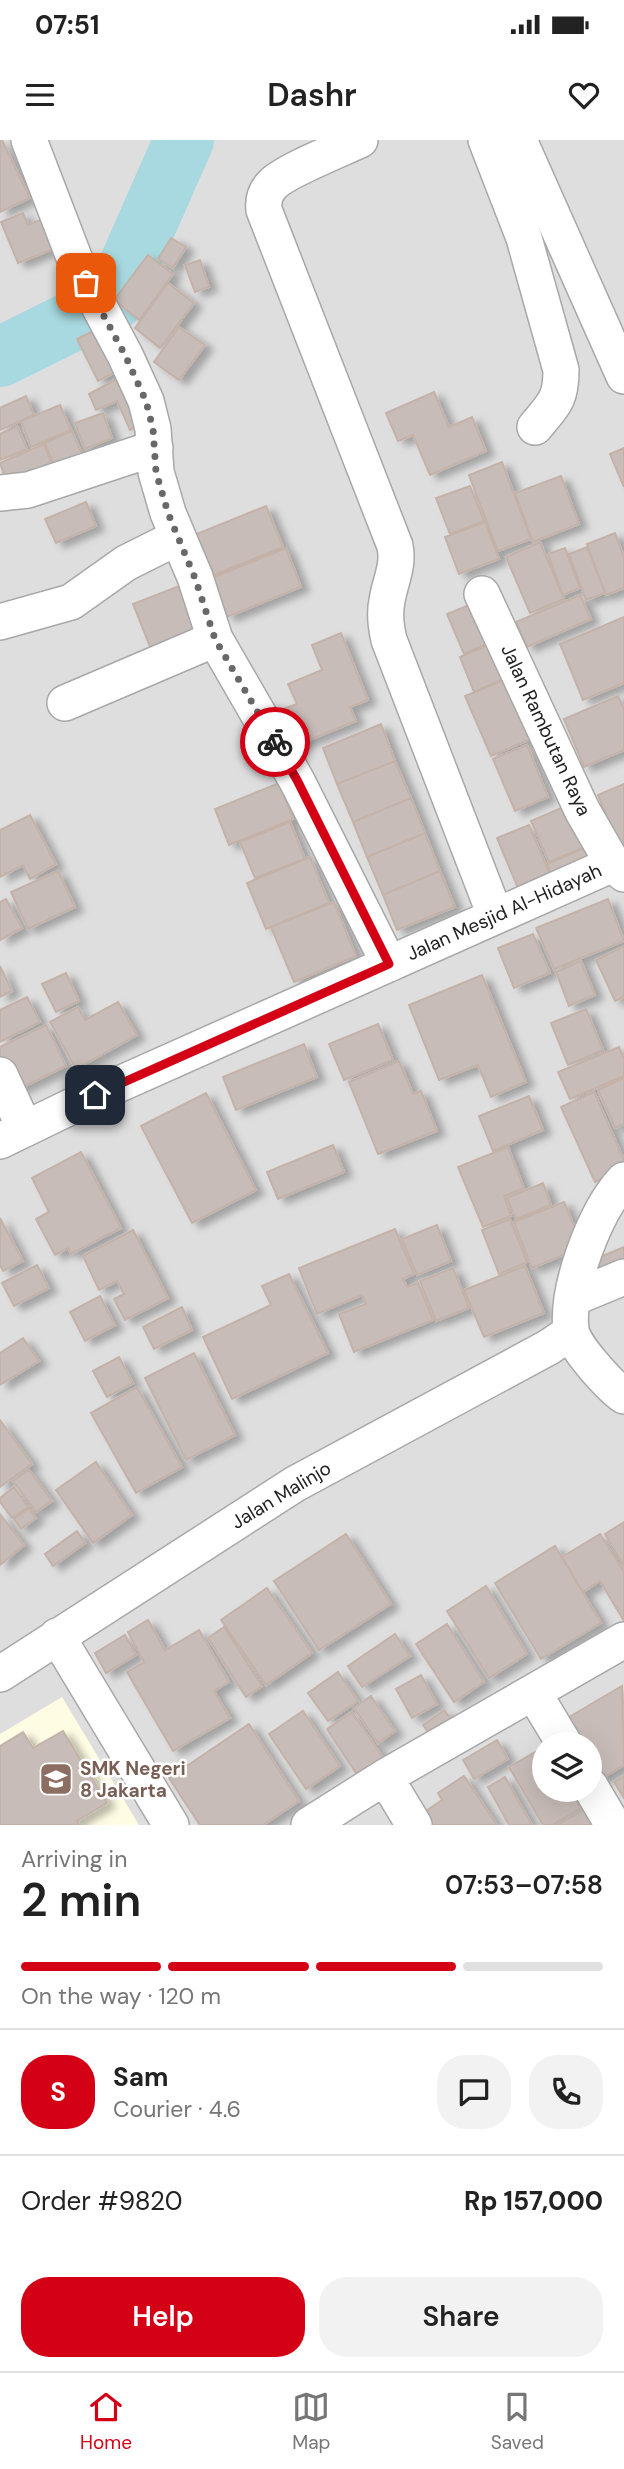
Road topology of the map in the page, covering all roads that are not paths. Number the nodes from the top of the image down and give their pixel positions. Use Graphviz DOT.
graph roads {
  1 [pos="29,140"];
  2 [pos="360,140"];
  3 [pos="486,140"];
  4 [pos="519,140"];
  5 [pos="624,376"];
  6 [pos="535,427"];
  7 [pos="155,448"];
  8 [pos="0,493"];
  9 [pos="178,537"];
  10 [pos="482,594"];
  11 [pos="0,622"];
  12 [pos="215,639"];
  13 [pos="65,703"];
  14 [pos="619,869"];
  15 [pos="495,915"];
  16 [pos="389,964"];
  17 [pos="0,1075"];
  18 [pos="13,1135"];
  19 [pos="624,1180"];
  20 [pos="624,1278"];
  21 [pos="573,1298"];
  22 [pos="571,1332"];
  23 [pos="624,1396"];
  24 [pos="57,1636"];
  25 [pos="624,1640"];
  26 [pos="0,1674"];
  27 [pos="533,1692"];
  28 [pos="557,1732"];
  29 [pos="385,1777"];
  30 [pos="599,1802"];
  31 [pos="172,1825"];
  32 [pos="309,1825"];
  33 [pos="414,1825"];
  34 [pos="613,1825"];
  1 -- 7 [label="street"];
  2 -- 15 [label="street"];
  3 -- 6 [label="street"];
  4 -- 5 [label="street"];
  7 -- 8 [label="street"];
  7 -- 9 [label="street"];
  9 -- 11 [label="street"];
  9 -- 12 [label="street"];
  10 -- 14 [label="street, Jalan Rambutan Raya"];
  12 -- 13 [label="street"];
  12 -- 16 [label="street"];
  14 -- 15 [label="street, Jalan Mesjid Al-Hidayah"];
  15 -- 16 [label="street, Jalan Mesjid Al-Hidayah"];
  16 -- 18 [label="street, Jalan Mesjid Al-Hidayah"];
  17 -- 18 [label="street"];
  19 -- 21 [label="street"];
  20 -- 21 [label="street"];
  21 -- 22 [label="street"];
  22 -- 23 [label="street"];
  22 -- 24 [label="street, Jalan Malinjo"];
  24 -- 26 [label="street, Jalan Malinjo"];
  24 -- 31 [label="street"];
  25 -- 27 [label="street"];
  27 -- 28 [label="street"];
  27 -- 29 [label="street"];
  29 -- 32 [label="street"];
  29 -- 33 [label="street"];
  30 -- 34 [label="street"];
}
